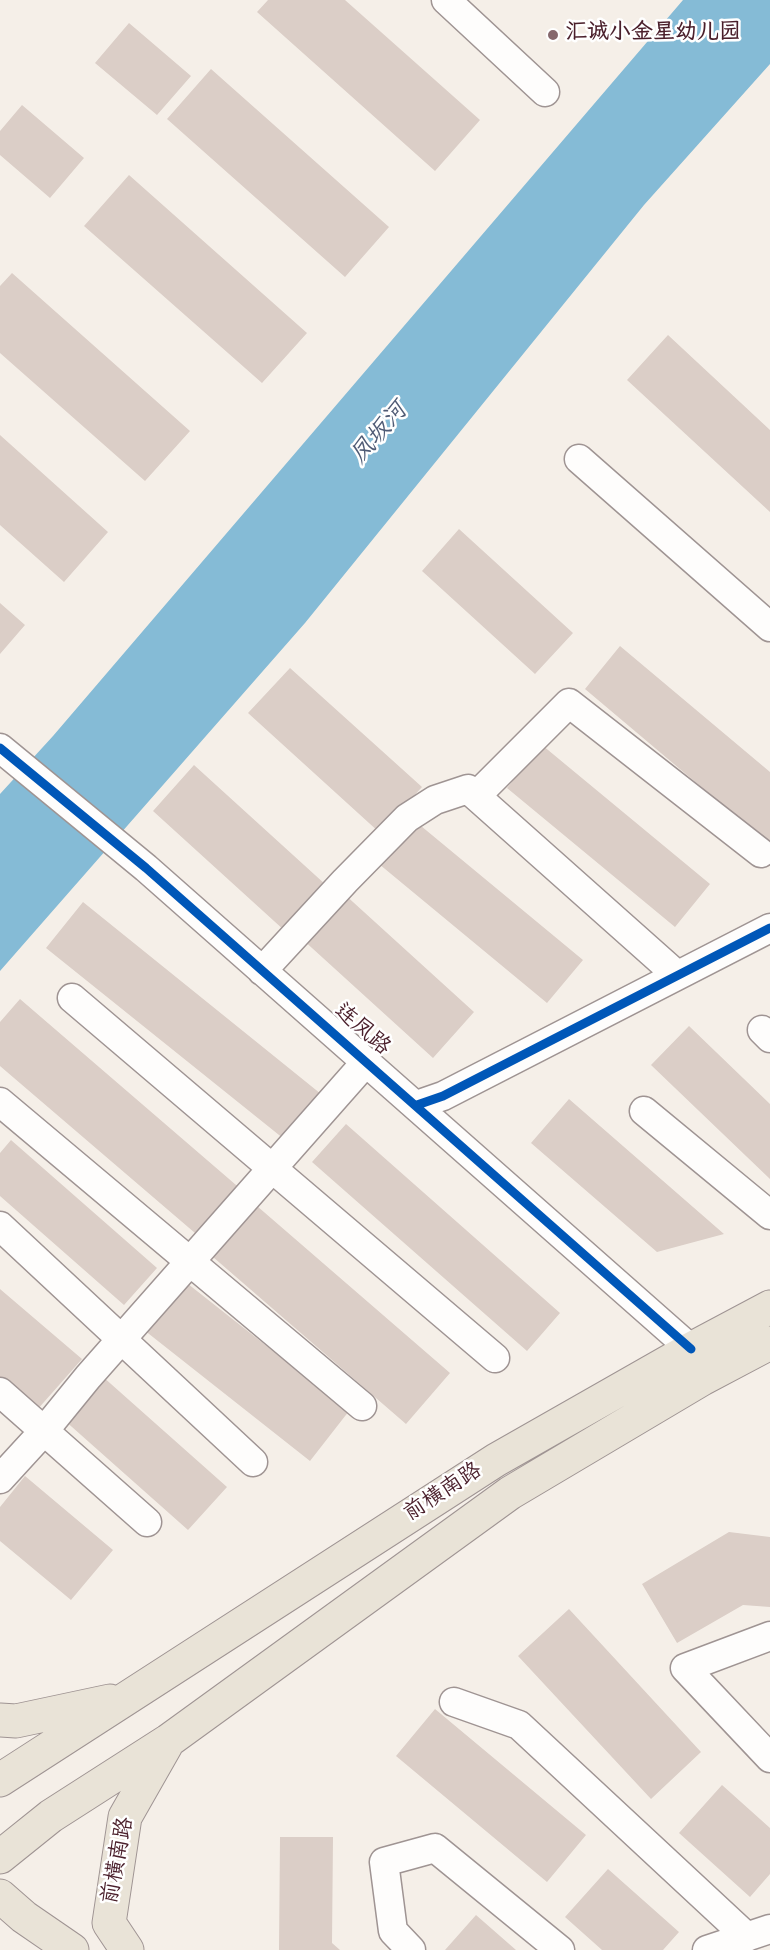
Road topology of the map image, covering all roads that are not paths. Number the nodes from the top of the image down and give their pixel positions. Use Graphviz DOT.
graph roads {
  1 [pos="446,0"];
  2 [pos="545,92"];
  3 [pos="579,459"];
  4 [pos="770,627"];
  5 [pos="0,748"];
  6 [pos="476,796"];
  7 [pos="761,853"];
  8 [pos="770,928"];
  9 [pos="262,971"];
  10 [pos="677,975"];
  11 [pos="72,998"];
  12 [pos="366,1062"];
  13 [pos="0,1102"];
  14 [pos="417,1105"];
  15 [pos="644,1111"];
  16 [pos="272,1168"];
  17 [pos="770,1215"];
  18 [pos="0,1226"];
  19 [pos="191,1260"];
  20 [pos="770,1307"];
  21 [pos="121,1339"];
  22 [pos="770,1343"];
  23 [pos="692,1349"];
  24 [pos="495,1358"];
  25 [pos="0,1392"];
  26 [pos="362,1406"];
  27 [pos="44,1431"];
  28 [pos="253,1462"];
  29 [pos="0,1479"];
  30 [pos="147,1522"];
  31 [pos="770,1636"];
  32 [pos="129,1697"];
  33 [pos="454,1702"];
  34 [pos="0,1720"];
  35 [pos="168,1741"];
  36 [pos="770,1758"];
  37 [pos="0,1780"];
  38 [pos="0,1857"];
  39 [pos="0,1896"];
  40 [pos="758,1933"];
  41 [pos="72,1950"];
  42 [pos="127,1950"];
  43 [pos="411,1950"];
  44 [pos="560,1950"];
  45 [pos="707,1950"];
  1 -- 2 [label="street"];
  3 -- 4 [label="street"];
  5 -- 9 [label="street, 连凤路"];
  6 -- 7 [label="street"];
  6 -- 9 [label="street"];
  6 -- 10 [label="street"];
  8 -- 10 [label="street"];
  9 -- 12 [label="street, 连凤路"];
  10 -- 14 [label="street"];
  11 -- 16 [label="street"];
  12 -- 14 [label="street, 连凤路"];
  12 -- 16 [label="street"];
  13 -- 19 [label="street"];
  14 -- 23 [label="street, 连凤路"];
  15 -- 17 [label="street"];
  16 -- 19 [label="street"];
  16 -- 24 [label="street"];
  18 -- 21 [label="street"];
  19 -- 21 [label="street"];
  19 -- 26 [label="street"];
  20 -- 23 [label="main road, 前横南路"];
  21 -- 27 [label="street"];
  21 -- 28 [label="street"];
  22 -- 35 [label="main road, 前横南路"];
  23 -- 32 [label="main road, 前横南路"];
  25 -- 27 [label="street"];
  27 -- 29 [label="street"];
  27 -- 30 [label="street"];
  31 -- 36 [label="street"];
  32 -- 34 [label="main road, 前横南路"];
  32 -- 37 [label="main road, 前横南路"];
  33 -- 40 [label="street"];
  35 -- 38 [label="main road, 前横南路"];
  35 -- 42 [label="main road, 前横南路"];
  39 -- 41 [label="main road"];
  40 -- 45 [label="street"];
  43 -- 44 [label="street"];
}
